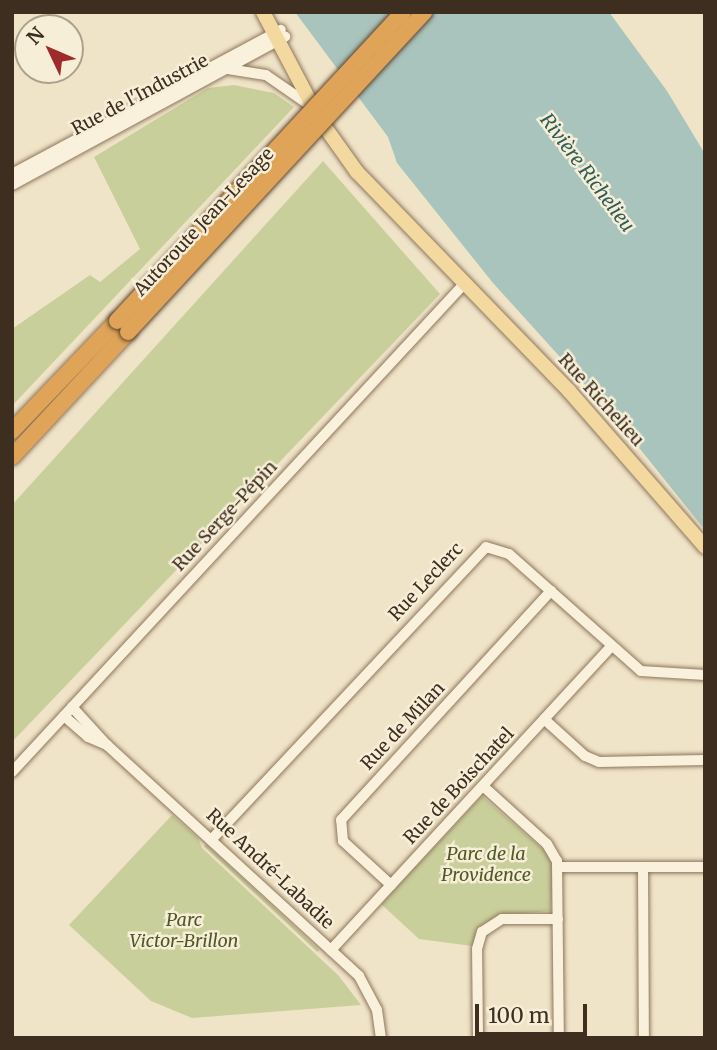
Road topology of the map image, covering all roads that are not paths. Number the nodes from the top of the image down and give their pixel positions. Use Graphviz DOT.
graph roads {
  1 [pos="262,12"];
  2 [pos="272,12"];
  3 [pos="403,12"];
  4 [pos="424,12"];
  5 [pos="279,35"];
  6 [pos="228,69"];
  7 [pos="313,108"];
  8 [pos="12,174"];
  9 [pos="12,185"];
  10 [pos="465,284"];
  11 [pos="122,327"];
  12 [pos="12,432"];
  13 [pos="12,457"];
  14 [pos="705,547"];
  15 [pos="551,591"];
  16 [pos="612,646"];
  17 [pos="705,675"];
  18 [pos="68,711"];
  19 [pos="544,719"];
  20 [pos="705,760"];
  21 [pos="12,772"];
  22 [pos="483,786"];
  23 [pos="212,839"];
  24 [pos="559,867"];
  25 [pos="643,867"];
  26 [pos="705,867"];
  27 [pos="391,885"];
  28 [pos="558,919"];
  29 [pos="331,950"];
  30 [pos="381,1038"];
  31 [pos="478,1038"];
  32 [pos="559,1038"];
  33 [pos="644,1038"];
  1 -- 5 [label="main road, Rue Richelieu"];
  2 -- 5 [label="main road, Rue Richelieu"];
  3 -- 11 [label="highway, Autoroute Jean-Lesage, bridge"];
  4 -- 11 [label="highway, Autoroute Jean-Lesage, bridge"];
  5 -- 6 [label="street, Rue de l'Industrie"];
  5 -- 7 [label="main road, Rue Richelieu"];
  5 -- 8 [label="street, Rue de l'Industrie"];
  5 -- 10 [label="main road, Rue Richelieu"];
  6 -- 7 [label="street"];
  6 -- 9 [label="street, Rue de l'Industrie"];
  7 -- 10 [label="main road, Rue Richelieu"];
  10 -- 14 [label="main road, Rue Richelieu"];
  10 -- 18 [label="street, Rue Serge-Pépin"];
  11 -- 12 [label="highway, Autoroute Jean-Lesage"];
  11 -- 13 [label="highway, Autoroute Jean-Lesage"];
  15 -- 16 [label="street, Rue Leclerc"];
  15 -- 23 [label="street, Rue Leclerc"];
  15 -- 27 [label="street, Rue de Milan"];
  16 -- 17 [label="street, Rue Leclerc"];
  16 -- 19 [label="street, Rue de Boischatel"];
  18 -- 21 [label="street, Rue Serge-Pépin"];
  18 -- 23 [label="street, Rue André-Labadie"];
  19 -- 20 [label="street"];
  19 -- 22 [label="street, Rue de Boischatel"];
  22 -- 24 [label="street"];
  22 -- 27 [label="street, Rue de Boischatel"];
  23 -- 29 [label="street, Rue André-Labadie"];
  24 -- 25 [label="street"];
  24 -- 28 [label="street"];
  25 -- 26 [label="street"];
  25 -- 33 [label="street"];
  27 -- 29 [label="street, Rue de Boischatel"];
  28 -- 31 [label="street"];
  28 -- 32 [label="street"];
  29 -- 30 [label="street, Rue André-Labadie"];
}
